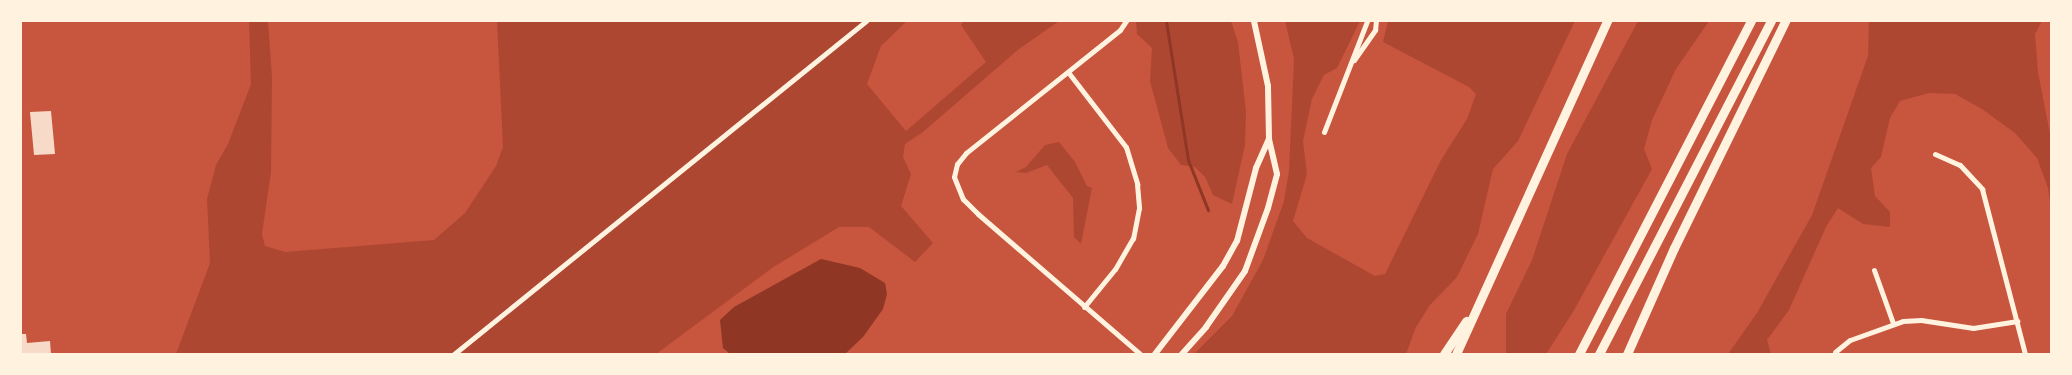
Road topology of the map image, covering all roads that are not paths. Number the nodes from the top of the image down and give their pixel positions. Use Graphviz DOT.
graph roads {
  1 [pos="866,21"];
  2 [pos="1126,21"];
  3 [pos="1254,21"];
  4 [pos="1367,21"];
  5 [pos="1376,21"];
  6 [pos="1608,21"];
  7 [pos="1751,21"];
  8 [pos="1771,21"];
  9 [pos="1785,21"];
  10 [pos="1354,60"];
  11 [pos="1068,72"];
  12 [pos="1324,132"];
  13 [pos="1269,140"];
  14 [pos="1935,154"];
  15 [pos="1874,270"];
  16 [pos="1478,304"];
  17 [pos="1084,307"];
  18 [pos="2017,322"];
  19 [pos="1893,323"];
  20 [pos="1835,352"];
  21 [pos="454,354"];
  22 [pos="1140,354"];
  23 [pos="1155,354"];
  24 [pos="1182,354"];
  25 [pos="1444,354"];
  26 [pos="1456,354"];
  27 [pos="1579,354"];
  28 [pos="1599,354"];
  29 [pos="1628,354"];
  30 [pos="2025,354"];
  1 -- 21 [label="street"];
  2 -- 11 [label="street"];
  3 -- 13 [label="street"];
  4 -- 10 [label="street"];
  5 -- 10 [label="street"];
  6 -- 16 [label="highway"];
  7 -- 27 [label="highway"];
  8 -- 28 [label="highway"];
  9 -- 29 [label="highway"];
  10 -- 12 [label="street"];
  11 -- 17 [label="street"];
  11 -- 17 [label="street"];
  13 -- 23 [label="street"];
  13 -- 24 [label="street"];
  14 -- 18 [label="street"];
  15 -- 19 [label="street"];
  16 -- 25 [label="highway"];
  16 -- 26 [label="highway"];
  17 -- 22 [label="street"];
  18 -- 19 [label="street"];
  18 -- 30 [label="street"];
  19 -- 20 [label="street"];
}
